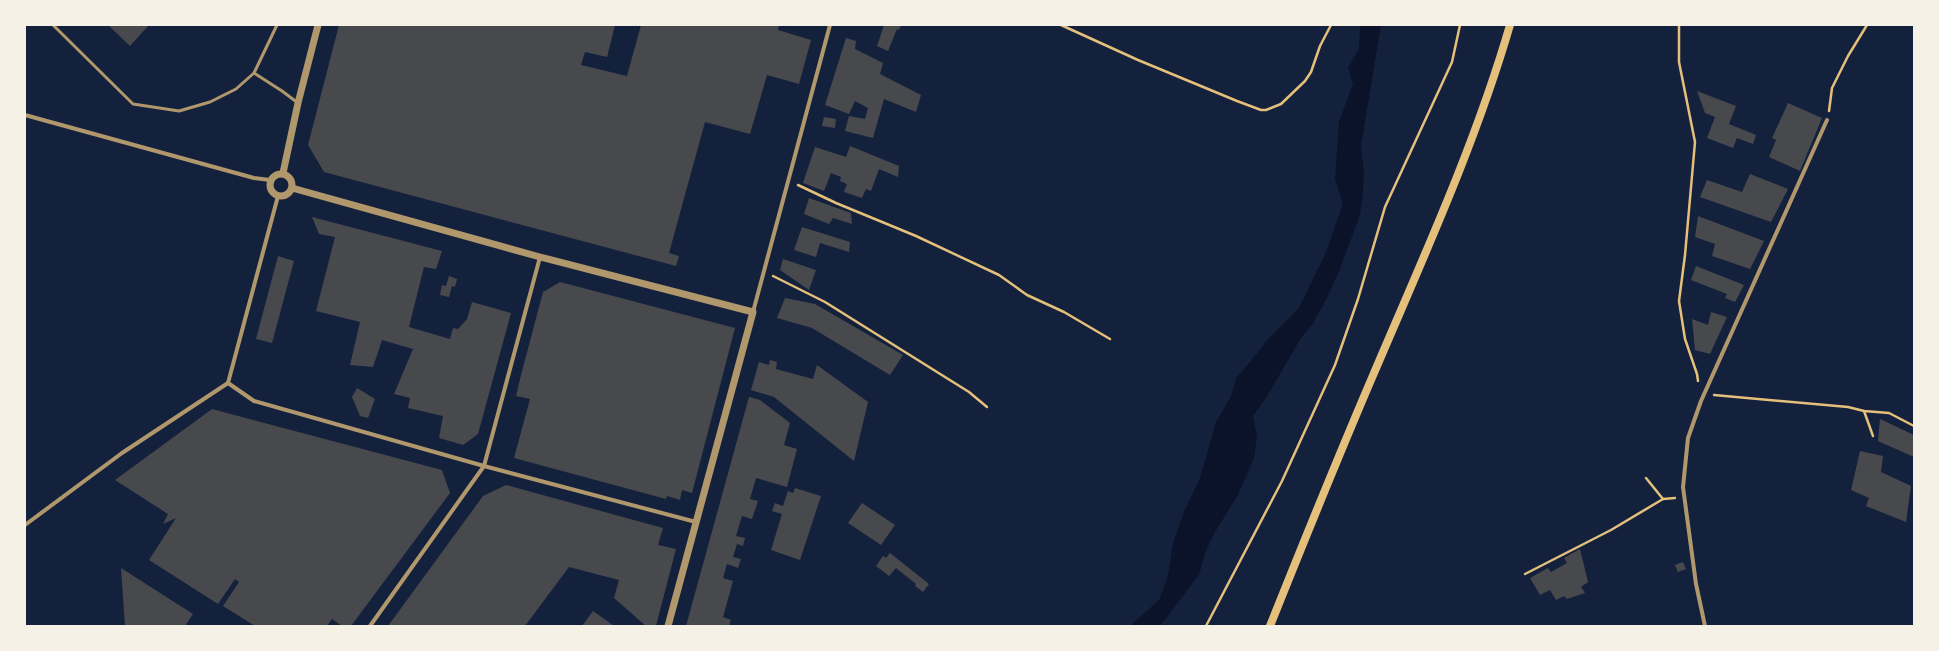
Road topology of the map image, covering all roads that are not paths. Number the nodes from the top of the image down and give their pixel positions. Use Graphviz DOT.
graph roads {
  1 [pos="53,25"];
  2 [pos="277,25"];
  3 [pos="318,25"];
  4 [pos="830,25"];
  5 [pos="1510,25"];
  6 [pos="254,73"];
  7 [pos="298,103"];
  8 [pos="25,115"];
  9 [pos="1827,120"];
  10 [pos="283,173"];
  11 [pos="270,180"];
  12 [pos="292,188"];
  13 [pos="278,196"];
  14 [pos="540,257"];
  15 [pos="753,312"];
  16 [pos="228,383"];
  17 [pos="484,466"];
  18 [pos="696,522"];
  19 [pos="25,525"];
  20 [pos="370,626"];
  21 [pos="668,626"];
  22 [pos="1270,626"];
  23 [pos="1705,626"];
  1 -- 6 [label="lane"];
  2 -- 6 [label="lane"];
  3 -- 7 [label="street"];
  4 -- 15 [label="street"];
  5 -- 22 [label="main road"];
  6 -- 7 [label="lane"];
  7 -- 10 [label="street"];
  8 -- 11 [label="street"];
  9 -- 23 [label="street"];
  10 -- 11 [label="street"];
  10 -- 12 [label="street"];
  11 -- 13 [label="street"];
  12 -- 13 [label="street"];
  12 -- 14 [label="street"];
  13 -- 16 [label="street"];
  14 -- 15 [label="street"];
  14 -- 17 [label="street"];
  15 -- 18 [label="street"];
  16 -- 17 [label="street"];
  16 -- 19 [label="street"];
  17 -- 18 [label="street"];
  17 -- 20 [label="street"];
  18 -- 21 [label="street"];
}
